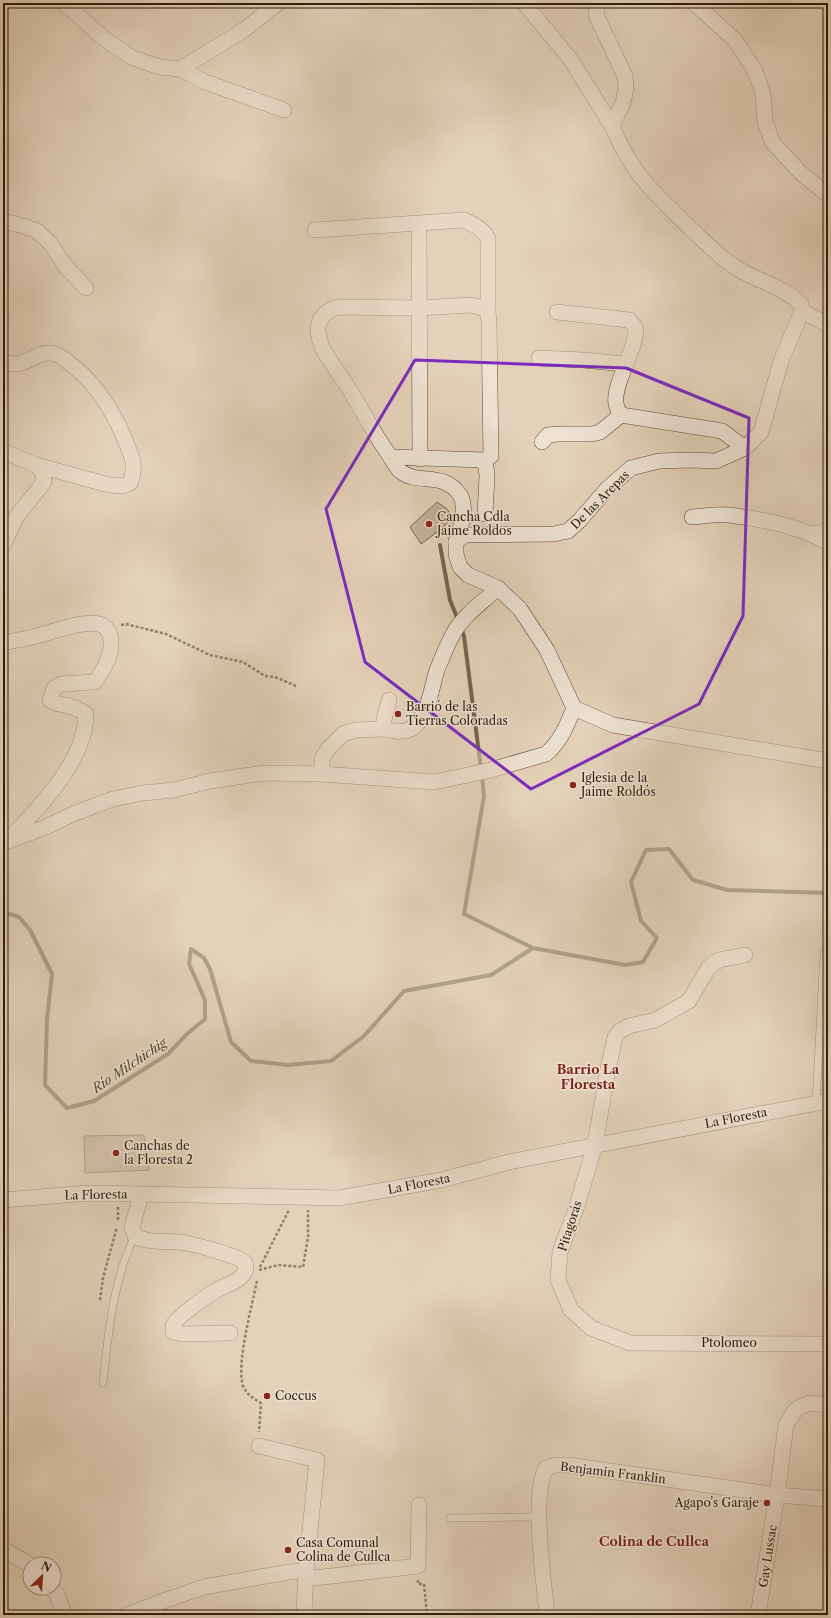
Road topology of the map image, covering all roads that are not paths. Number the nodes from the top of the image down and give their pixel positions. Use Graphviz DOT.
graph roads {
  1 [pos="64,3"];
  2 [pos="524,3"];
  3 [pos="597,3"];
  4 [pos="694,3"];
  5 [pos="270,5"];
  6 [pos="180,69"];
  7 [pos="284,110"];
  8 [pos="612,126"];
  9 [pos="828,195"];
  10 [pos="3,221"];
  11 [pos="316,230"];
  12 [pos="419,232"];
  13 [pos="86,288"];
  14 [pos="419,308"];
  15 [pos="802,311"];
  16 [pos="488,312"];
  17 [pos="557,312"];
  18 [pos="828,325"];
  19 [pos="538,358"];
  20 [pos="3,361"];
  21 [pos="625,364"];
  22 [pos="621,415"];
  23 [pos="542,442"];
  24 [pos="745,448"];
  25 [pos="3,451"];
  26 [pos="390,457"];
  27 [pos="420,458"];
  28 [pos="485,460"];
  29 [pos="36,465"];
  30 [pos="485,514"];
  31 [pos="692,516"];
  32 [pos="828,528"];
  33 [pos="798,529"];
  34 [pos="456,542"];
  35 [pos="828,543"];
  36 [pos="3,545"];
  37 [pos="498,588"];
  38 [pos="3,643"];
  39 [pos="389,700"];
  40 [pos="574,708"];
  41 [pos="385,729"];
  42 [pos="828,761"];
  43 [pos="322,774"];
  44 [pos="5,841"];
  45 [pos="828,945"];
  46 [pos="745,955"];
  47 [pos="822,1102"];
  48 [pos="594,1146"];
  49 [pos="141,1195"];
  50 [pos="3,1200"];
  51 [pos="135,1236"];
  52 [pos="230,1333"];
  53 [pos="630,1343"];
  54 [pos="828,1344"];
  55 [pos="103,1383"];
  56 [pos="828,1405"];
  57 [pos="259,1446"];
  58 [pos="777,1495"];
  59 [pos="828,1499"];
  60 [pos="419,1505"];
  61 [pos="539,1517"];
  62 [pos="450,1518"];
  63 [pos="3,1549"];
  64 [pos="22,1560"];
  65 [pos="306,1575"];
  66 [pos="58,1596"];
  67 [pos="64,1615"];
  68 [pos="127,1615"];
  69 [pos="304,1615"];
  70 [pos="547,1615"];
  71 [pos="758,1615"];
  1 -- 6 [label="street"];
  2 -- 8 [label="street"];
  3 -- 8 [label="street"];
  4 -- 9 [label="street"];
  5 -- 6 [label="street"];
  6 -- 7 [label="street"];
  8 -- 15 [label="street"];
  10 -- 13 [label="street"];
  11 -- 16 [label="street"];
  12 -- 14 [label="street"];
  14 -- 16 [label="street"];
  14 -- 26 [label="street"];
  14 -- 27 [label="street"];
  15 -- 18 [label="street"];
  15 -- 24 [label="street, De las Arepas"];
  16 -- 28 [label="street"];
  17 -- 21 [label="street"];
  19 -- 21 [label="street"];
  20 -- 29 [label="street"];
  21 -- 22 [label="street"];
  22 -- 23 [label="street"];
  22 -- 24 [label="street"];
  24 -- 34 [label="street, De las Arepas"];
  25 -- 29 [label="street"];
  26 -- 27 [label="street"];
  26 -- 34 [label="street"];
  27 -- 28 [label="street"];
  28 -- 30 [label="street"];
  29 -- 36 [label="street"];
  31 -- 33 [label="street"];
  32 -- 33 [label="lane"];
  33 -- 35 [label="street"];
  34 -- 37 [label="street"];
  37 -- 40 [label="street"];
  37 -- 41 [label="street"];
  38 -- 44 [label="street"];
  39 -- 41 [label="street"];
  40 -- 42 [label="street"];
  40 -- 43 [label="street"];
  41 -- 43 [label="street"];
  43 -- 44 [label="street"];
  45 -- 47 [label="lane"];
  46 -- 48 [label="street, Pitagorás"];
  47 -- 48 [label="street, La Floresta"];
  48 -- 49 [label="street, La Floresta"];
  48 -- 53 [label="street, Pitagorás"];
  49 -- 50 [label="street, La Floresta"];
  49 -- 51 [label="street"];
  51 -- 52 [label="street"];
  51 -- 55 [label="lane"];
  53 -- 54 [label="street, Ptolomeo"];
  56 -- 58 [label="street, Gay Lussac"];
  57 -- 65 [label="street"];
  58 -- 59 [label="street, Benjamin Franklin"];
  58 -- 61 [label="street, Benjamin Franklin"];
  58 -- 71 [label="street, Gay Lussac"];
  60 -- 65 [label="street"];
  61 -- 62 [label="lane"];
  61 -- 70 [label="street, Benjamin Franklin"];
  63 -- 64 [label="street"];
  65 -- 68 [label="street"];
  65 -- 69 [label="street"];
  66 -- 67 [label="street"];
}
